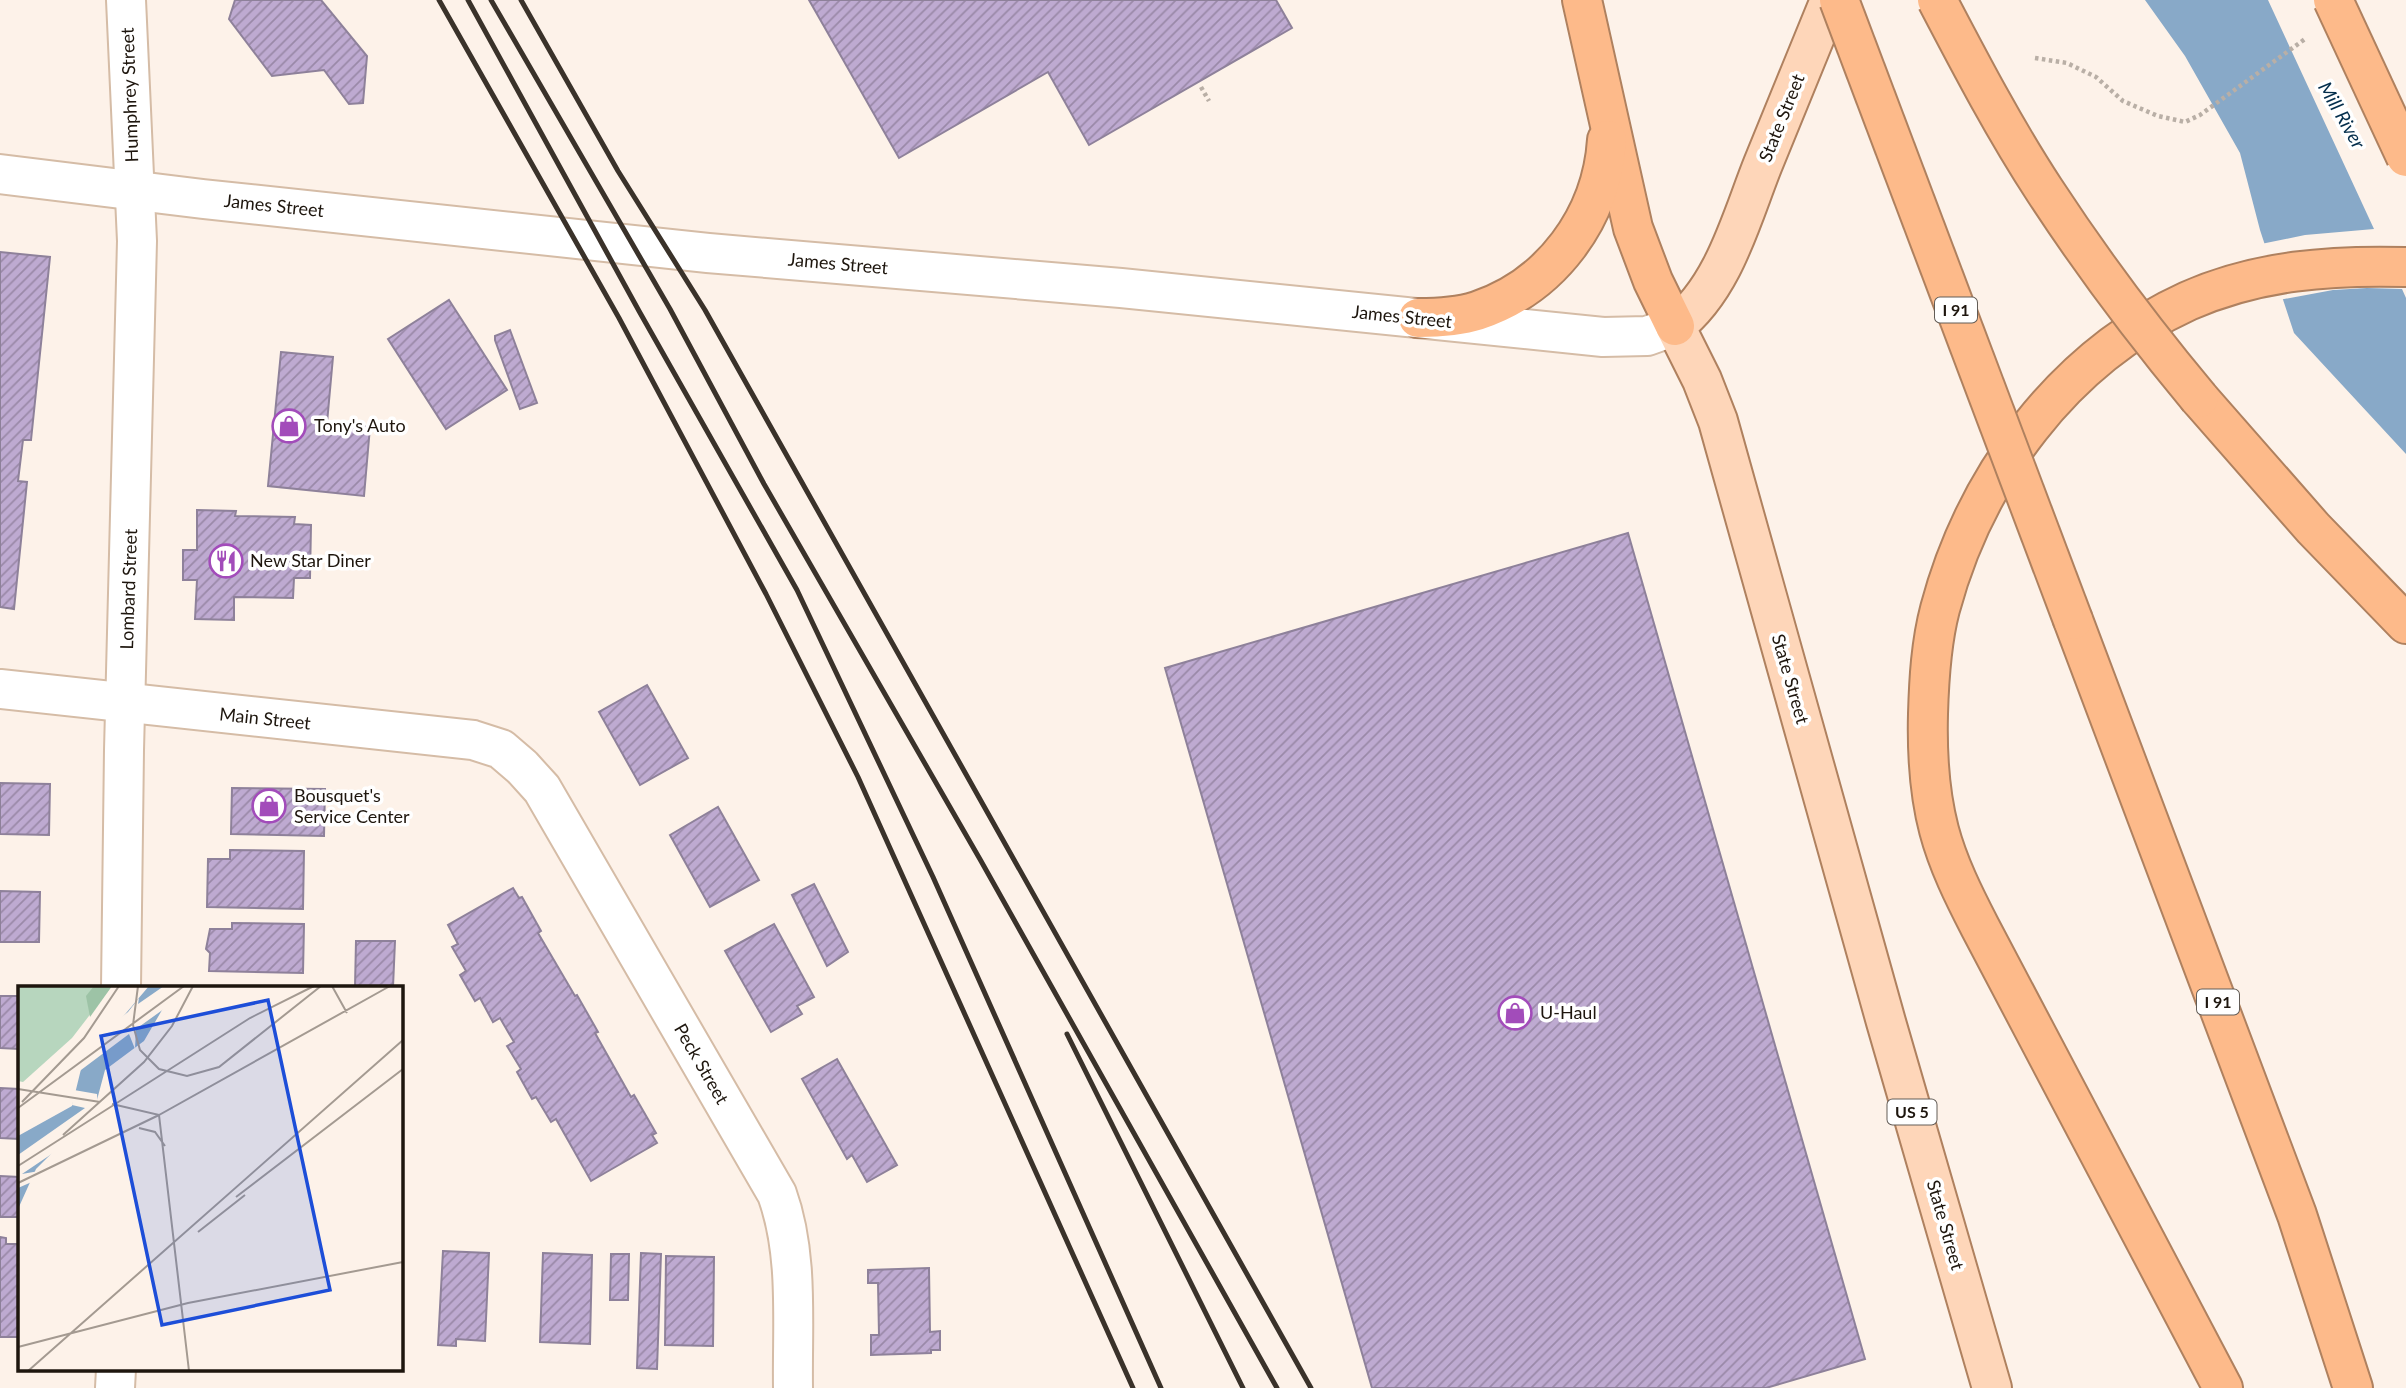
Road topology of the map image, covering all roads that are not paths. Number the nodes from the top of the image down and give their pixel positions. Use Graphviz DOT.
graph roads {
  1 [pos="126,0"];
  2 [pos="1582,0"];
  3 [pos="1830,0"];
  4 [pos="1839,0"];
  5 [pos="1937,0"];
  6 [pos="2333,0"];
  7 [pos="1606,106"];
  8 [pos="2406,158"];
  9 [pos="0,174"];
  10 [pos="134,190"];
  11 [pos="2406,267"];
  12 [pos="1418,318"];
  13 [pos="1675,326"];
  14 [pos="2406,624"];
  15 [pos="0,690"];
  16 [pos="125,704"];
  17 [pos="523,767"];
  18 [pos="121,986"];
  19 [pos="116,1370"];
  20 [pos="115,1388"];
  21 [pos="793,1388"];
  22 [pos="1992,1388"];
  23 [pos="2223,1388"];
  24 [pos="2353,1388"];
  1 -- 10 [label="street, Humphrey Street"];
  2 -- 7 [label="highway"];
  3 -- 13 [label="main road, State Street"];
  4 -- 24 [label="highway, I 91, bridge"];
  5 -- 14 [label="highway, bridge"];
  6 -- 8 [label="highway, bridge"];
  7 -- 12 [label="highway"];
  7 -- 13 [label="highway"];
  9 -- 10 [label="street, James Street"];
  10 -- 12 [label="street, James Street"];
  10 -- 16 [label="street, Lombard Street"];
  11 -- 23 [label="highway"];
  12 -- 13 [label="street, James Street"];
  13 -- 22 [label="main road, State Street / US 5"];
  15 -- 16 [label="street, Main Street"];
  16 -- 17 [label="street, Main Street"];
  16 -- 18 [label="street, Lombard Street"];
  17 -- 21 [label="street, Peck Street"];
  19 -- 20 [label="street"];
}
